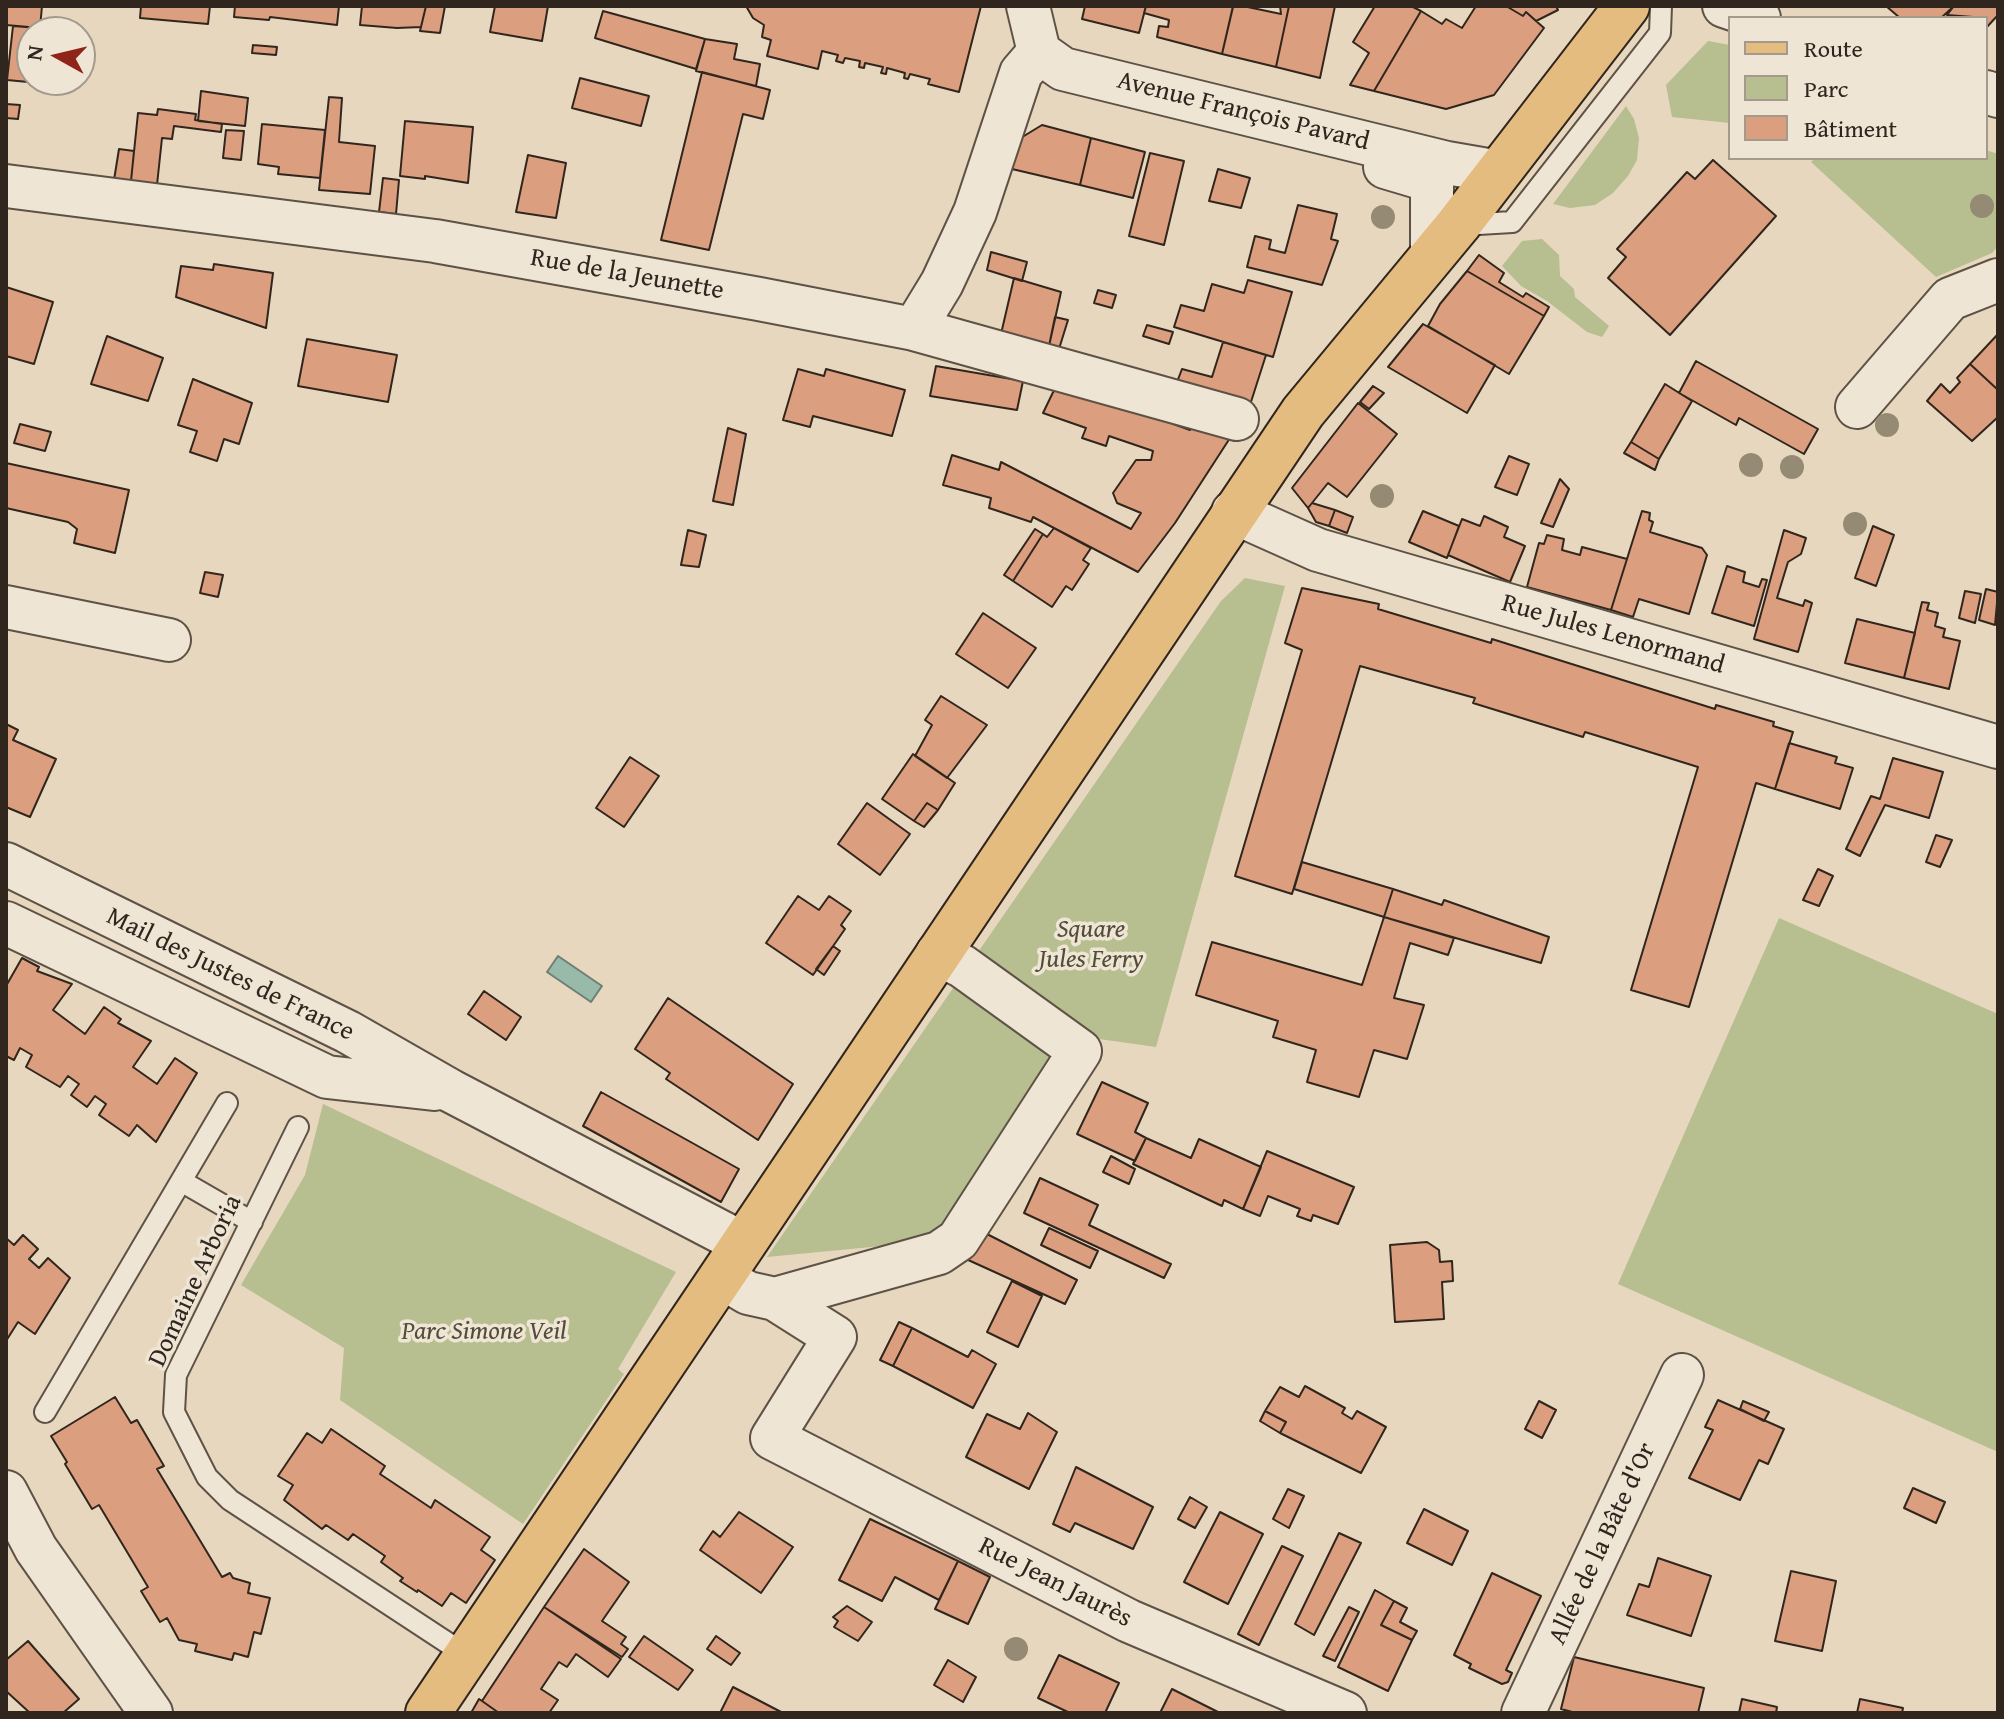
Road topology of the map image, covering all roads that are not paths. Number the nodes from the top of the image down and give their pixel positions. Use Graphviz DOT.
graph roads {
  1 [pos="1028,6"];
  2 [pos="1627,6"];
  3 [pos="1661,6"];
  4 [pos="1724,6"];
  5 [pos="1753,16"];
  6 [pos="1051,60"];
  7 [pos="1499,172"];
  8 [pos="6,186"];
  9 [pos="1445,240"];
  10 [pos="1998,280"];
  11 [pos="914,329"];
  12 [pos="1857,407"];
  13 [pos="1237,419"];
  14 [pos="1233,512"];
  15 [pos="6,607"];
  16 [pos="169,640"];
  17 [pos="1998,747"];
  18 [pos="6,864"];
  19 [pos="6,923"];
  20 [pos="937,954"];
  21 [pos="348,1032"];
  22 [pos="327,1077"];
  23 [pos="451,1091"];
  24 [pos="227,1103"];
  25 [pos="298,1127"];
  26 [pos="181,1181"];
  27 [pos="252,1222"];
  28 [pos="732,1260"];
  29 [pos="775,1299"];
  30 [pos="1682,1375"];
  31 [pos="45,1412"];
  32 [pos="6,1492"];
  33 [pos="466,1655"];
  34 [pos="151,1713"];
  35 [pos="428,1713"];
  36 [pos="1345,1713"];
  37 [pos="1523,1713"];
  1 -- 6 [label="street"];
  2 -- 7 [label="main road"];
  3 -- 9 [label="lane"];
  4 -- 5 [label="street"];
  6 -- 7 [label="street, Avenue François Pavard"];
  6 -- 9 [label="street"];
  6 -- 11 [label="street"];
  7 -- 9 [label="main road"];
  8 -- 11 [label="street, Rue de la Jeunette"];
  9 -- 14 [label="main road"];
  10 -- 12 [label="street"];
  11 -- 13 [label="street, Rue de la Jeunette"];
  14 -- 17 [label="street, Rue Jules Lenormand"];
  14 -- 20 [label="main road"];
  15 -- 16 [label="street"];
  18 -- 21 [label="street, Mail des Justes de France"];
  19 -- 22 [label="street, Mail des Justes de France"];
  20 -- 28 [label="main road"];
  20 -- 29 [label="street"];
  21 -- 22 [label="lane"];
  21 -- 23 [label="street, Mail des Justes de France"];
  22 -- 23 [label="street, Mail des Justes de France"];
  23 -- 28 [label="street, Mail des Justes de France"];
  24 -- 26 [label="lane"];
  25 -- 27 [label="lane, Domaine Arboria"];
  26 -- 27 [label="lane"];
  26 -- 31 [label="lane"];
  27 -- 33 [label="lane, Domaine Arboria"];
  28 -- 29 [label="street"];
  28 -- 33 [label="main road"];
  29 -- 36 [label="street, Rue Jean Jaurès"];
  30 -- 37 [label="street, Allée de la Bâte d'Or"];
  32 -- 34 [label="street"];
  33 -- 35 [label="main road"];
}
